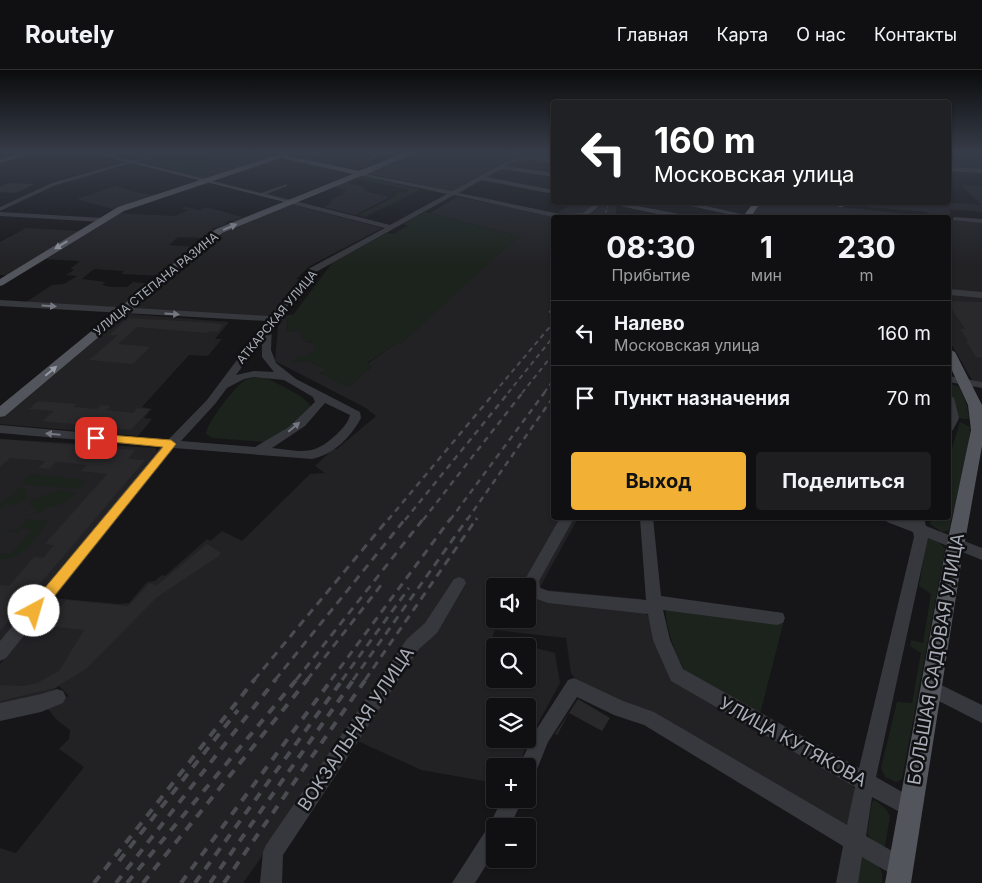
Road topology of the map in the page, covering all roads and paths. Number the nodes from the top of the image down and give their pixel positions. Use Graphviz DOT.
graph roads {
  1 [pos="40,190"];
  2 [pos="177,190"];
  3 [pos="244,190"];
  4 [pos="271,190"];
  5 [pos="321,190"];
  6 [pos="438,190"];
  7 [pos="458,190"];
  8 [pos="543,190"];
  9 [pos="551,191"];
  10 [pos="452,193"];
  11 [pos="260,194"];
  12 [pos="289,202"];
  13 [pos="598,205"];
  14 [pos="622,205"];
  15 [pos="688,205"];
  16 [pos="756,205"];
  17 [pos="0,209"];
  18 [pos="709,209"];
  19 [pos="0,214"];
  20 [pos="555,215"];
  21 [pos="584,215"];
  22 [pos="671,215"];
  23 [pos="703,215"];
  24 [pos="737,215"];
  25 [pos="748,215"];
  26 [pos="955,219"];
  27 [pos="102,220"];
  28 [pos="982,221"];
  29 [pos="390,227"];
  30 [pos="0,283"];
  31 [pos="951,292"];
  32 [pos="982,295"];
  33 [pos="0,303"];
  34 [pos="123,311"];
  35 [pos="229,317"];
  36 [pos="270,322"];
  37 [pos="254,332"];
  38 [pos="951,356"];
  39 [pos="284,377"];
  40 [pos="951,380"];
  41 [pos="965,383"];
  42 [pos="982,385"];
  43 [pos="221,390"];
  44 [pos="318,394"];
  45 [pos="951,401"];
  46 [pos="211,402"];
  47 [pos="0,413"];
  48 [pos="951,422"];
  49 [pos="0,429"];
  50 [pos="171,444"];
  51 [pos="219,446"];
  52 [pos="258,450"];
  53 [pos="566,520"];
  54 [pos="647,520"];
  55 [pos="902,520"];
  56 [pos="918,523"];
  57 [pos="956,544"];
  58 [pos="982,554"];
  59 [pos="459,583"];
  60 [pos="654,605"];
  61 [pos="777,618"];
  62 [pos="0,653"];
  63 [pos="931,688"];
  64 [pos="57,696"];
  65 [pos="0,712"];
  66 [pos="982,714"];
  67 [pos="532,758"];
  68 [pos="866,783"];
  69 [pos="909,807"];
  70 [pos="855,841"];
  71 [pos="486,846"];
  72 [pos="899,876"];
  73 [pos="271,883"];
  74 [pos="463,883"];
  75 [pos="847,883"];
  1 -- 17 [label="street"];
  2 -- 27 [label="main road"];
  3 -- 11 [label="street"];
  4 -- 11 [label="street"];
  5 -- 12 [label="main road, УЛИЦА СТЕПАНА РАЗИНА"];
  6 -- 10 [label="street"];
  7 -- 10 [label="street, АТКАРСКАЯ УЛИЦА"];
  8 -- 9 [label="street"];
  10 -- 20 [label="street"];
  10 -- 29 [label="street, АТКАРСКАЯ УЛИЦА"];
  11 -- 12 [label="street"];
  12 -- 29 [label="street"];
  34 -- 12 [label="main road, УЛИЦА СТЕПАНА РАЗИНА, one-way"];
  13 -- 21 [label="street"];
  14 -- 22 [label="street"];
  15 -- 18 [label="street"];
  16 -- 25 [label="main road"];
  18 -- 23 [label="street"];
  18 -- 24 [label="street"];
  19 -- 27 [label="street"];
  26 -- 28 [label="street"];
  27 -- 30 [label="main road, one-way"];
  29 -- 36 [label="street, АТКАРСКАЯ УЛИЦА"];
  31 -- 32 [label="street"];
  33 -- 34 [label="street, one-way"];
  34 -- 35 [label="street, one-way"];
  47 -- 34 [label="main road, УЛИЦА СТЕПАНА РАЗИНА, one-way"];
  35 -- 36 [label="street"];
  35 -- 37 [label="street"];
  36 -- 37 [label="street, АТКАРСКАЯ УЛИЦА"];
  36 -- 39 [label="street"];
  37 -- 43 [label="street, АТКАРСКАЯ УЛИЦА"];
  38 -- 41 [label="main road, БОЛЬШАЯ САДОВАЯ УЛИЦА"];
  39 -- 43 [label="street"];
  39 -- 44 [label="street"];
  40 -- 41 [label="street"];
  41 -- 42 [label="street"];
  41 -- 57 [label="main road, БОЛЬШАЯ САДОВАЯ УЛИЦА"];
  43 -- 46 [label="street, АТКАРСКАЯ УЛИЦА"];
  52 -- 44 [label="street, one-way"];
  44 -- 52 [label="street"];
  45 -- 48 [label="street"];
  46 -- 50 [label="street, АТКАРСКАЯ УЛИЦА"];
  46 -- 51 [label="street, АТКАРСКАЯ УЛИЦА"];
  50 -- 49 [label="street, one-way"];
  50 -- 51 [label="street"];
  50 -- 62 [label="street, АТКАРСКАЯ УЛИЦА"];
  51 -- 52 [label="street"];
  53 -- 60 [label="street"];
  54 -- 60 [label="street"];
  55 -- 56 [label="street"];
  56 -- 57 [label="street"];
  56 -- 68 [label="street"];
  57 -- 58 [label="street"];
  57 -- 63 [label="main road, БОЛЬШАЯ САДОВАЯ УЛИЦА"];
  59 -- 73 [label="street, ВОКЗАЛЬНАЯ УЛИЦА"];
  60 -- 61 [label="street"];
  60 -- 68 [label="street, УЛИЦА КУТЯКОВА"];
  63 -- 66 [label="street"];
  63 -- 69 [label="main road, БОЛЬШАЯ САДОВАЯ УЛИЦА"];
  64 -- 65 [label="street"];
  67 -- 70 [label="street"];
  68 -- 69 [label="street, УЛИЦА КУТЯКОВА"];
  68 -- 70 [label="street"];
  69 -- 72 [label="main road, БОЛЬШАЯ САДОВАЯ УЛИЦА"];
  70 -- 72 [label="street"];
  70 -- 75 [label="street"];
  71 -- 74 [label="street"];
}
